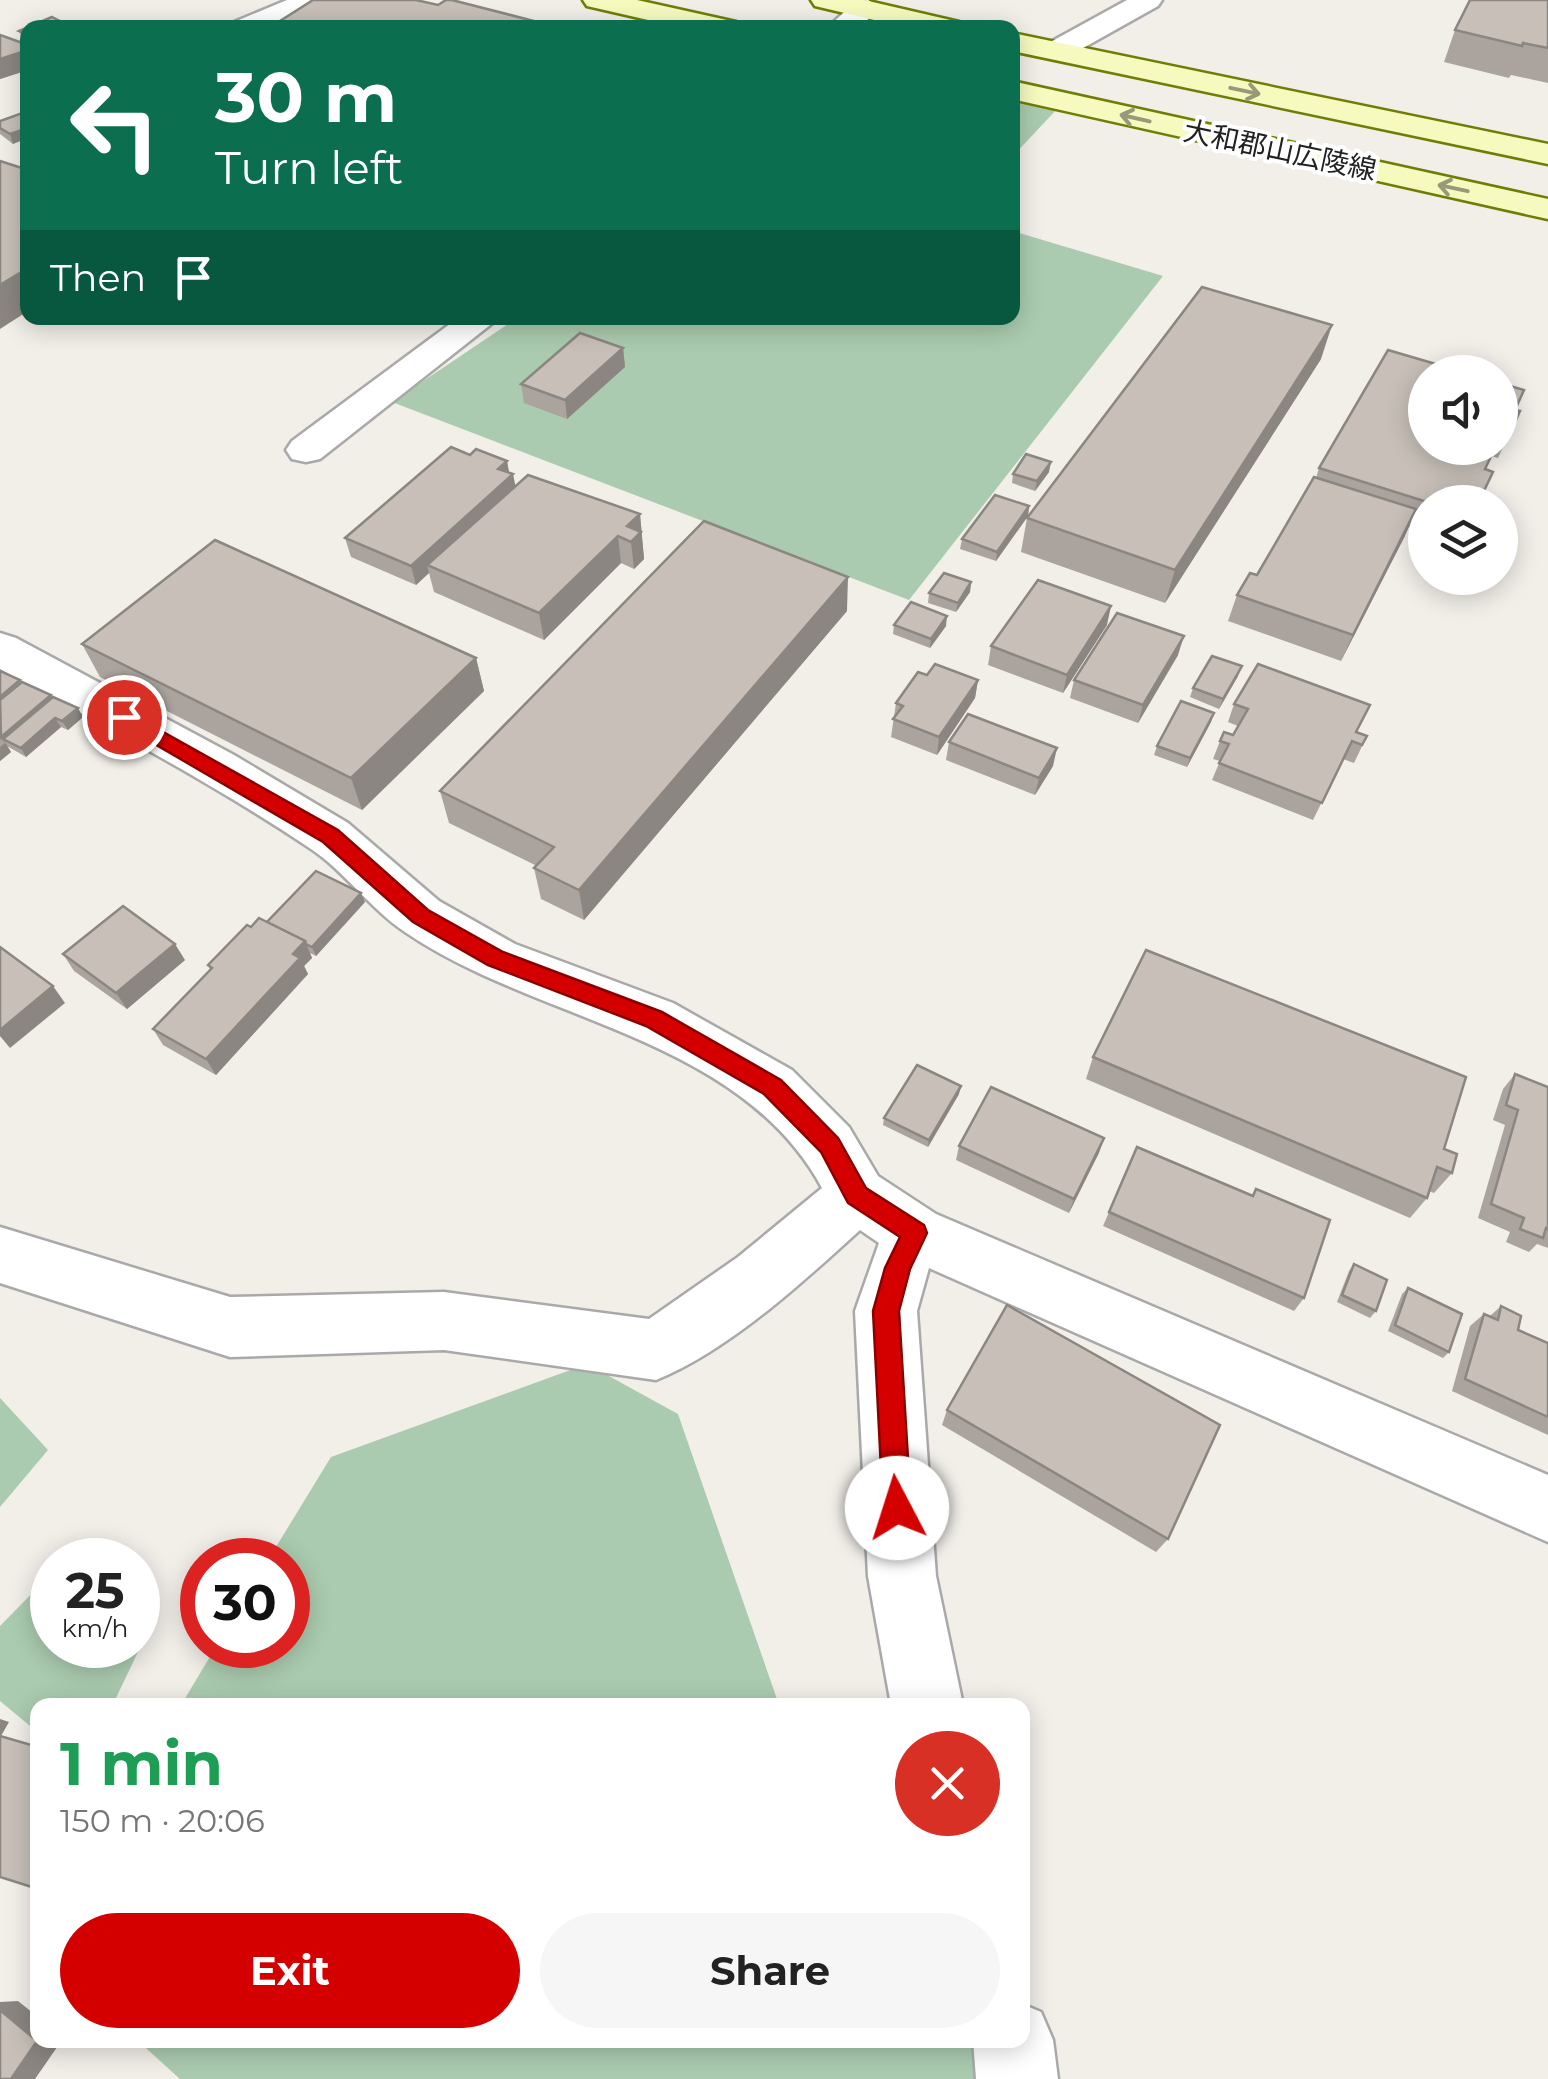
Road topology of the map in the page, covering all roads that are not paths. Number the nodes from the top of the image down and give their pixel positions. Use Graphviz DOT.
graph roads {
  1 [pos="312,0"];
  2 [pos="597,0"];
  3 [pos="825,0"];
  4 [pos="1148,0"];
  5 [pos="865,8"];
  6 [pos="263,20"];
  7 [pos="689,20"];
  8 [pos="851,20"];
  9 [pos="916,20"];
  10 [pos="1020,44"];
  11 [pos="1056,52"];
  12 [pos="1020,92"];
  13 [pos="1548,154"];
  14 [pos="1548,209"];
  15 [pos="472,325"];
  16 [pos="306,450"];
  17 [pos="0,649"];
  18 [pos="857,1196"];
  19 [pos="915,1233"];
  20 [pos="0,1255"];
  21 [pos="1548,1509"];
  22 [pos="926,1698"];
  23 [pos="1014,2048"];
  24 [pos="1017,2079"];
  1 -- 6 [label="street"];
  2 -- 7 [label="main road"];
  3 -- 5 [label="main road"];
  4 -- 11 [label="street"];
  5 -- 8 [label="street"];
  5 -- 9 [label="main road"];
  10 -- 11 [label="main road, 大和郡山広陵線"];
  11 -- 13 [label="main road, 大和郡山広陵線, one-way"];
  14 -- 12 [label="main road, 大和郡山広陵線, one-way"];
  15 -- 16 [label="street"];
  17 -- 18 [label="street"];
  18 -- 19 [label="street"];
  18 -- 20 [label="street"];
  19 -- 21 [label="street"];
  19 -- 22 [label="street"];
  23 -- 24 [label="street"];
}
